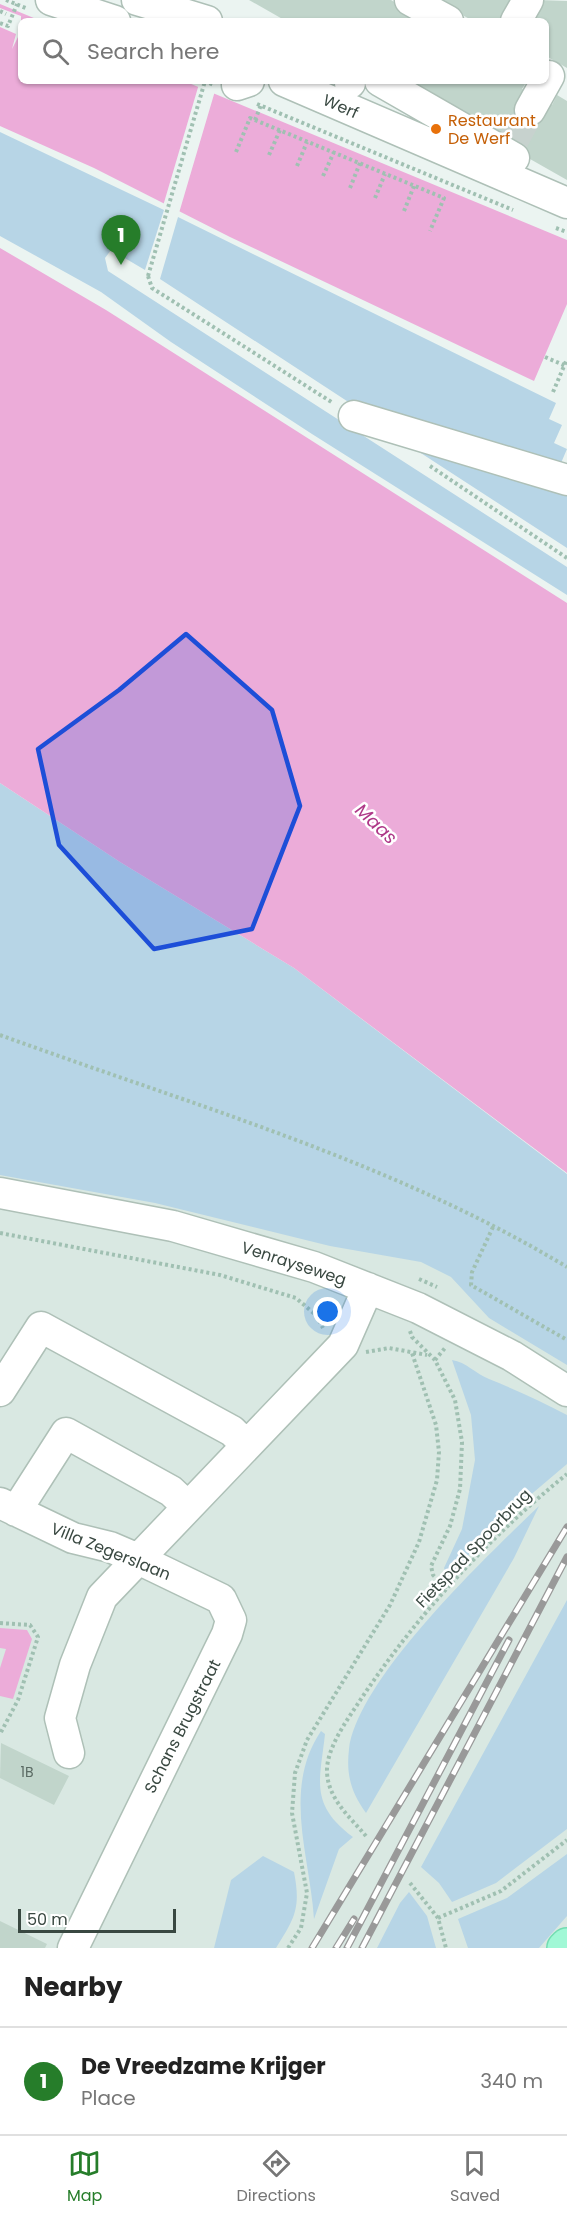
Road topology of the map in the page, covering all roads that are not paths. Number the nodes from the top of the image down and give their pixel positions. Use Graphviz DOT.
graph roads {
  1 [pos="51,0"];
  2 [pos="137,0"];
  3 [pos="410,0"];
  4 [pos="528,0"];
  5 [pos="200,12"];
  6 [pos="106,18"];
  7 [pos="443,18"];
  8 [pos="518,18"];
  9 [pos="554,78"];
  10 [pos="291,84"];
  11 [pos="363,85"];
  12 [pos="530,110"];
  13 [pos="398,131"];
  14 [pos="506,157"];
  15 [pos="540,172"];
  16 [pos="567,197"];
  17 [pos="567,203"];
  18 [pos="532,214"];
  19 [pos="354,416"];
  20 [pos="567,480"];
  21 [pos="0,1193"];
  22 [pos="368,1287"];
  23 [pos="0,1391"];
  24 [pos="567,1391"];
  25 [pos="246,1445"];
  26 [pos="187,1506"];
  27 [pos="8,1507"];
  28 [pos="138,1559"];
  29 [pos="221,1599"];
  30 [pos="69,1753"];
  31 [pos="73,1948"];
  1 -- 6 [label="street"];
  2 -- 5 [label="street"];
  3 -- 7 [label="street"];
  4 -- 8 [label="street"];
  9 -- 12 [label="street"];
  10 -- 13 [label="street, Werf"];
  11 -- 13 [label="street, Werf"];
  11 -- 14 [label="street"];
  13 -- 14 [label="street, Werf"];
  14 -- 17 [label="street, Werf"];
  14 -- 18 [label="street, Werf"];
  15 -- 16 [label="street"];
  19 -- 20 [label="street"];
  21 -- 22 [label="street, Venrayseweg"];
  22 -- 24 [label="street, Venrayseweg"];
  22 -- 25 [label="street"];
  23 -- 25 [label="street"];
  25 -- 26 [label="street"];
  26 -- 27 [label="street"];
  26 -- 28 [label="street"];
  27 -- 28 [label="street, Villa Zegerslaan"];
  28 -- 29 [label="street, Villa Zegerslaan"];
  28 -- 30 [label="street"];
  29 -- 31 [label="street, Schans Brugstraat"];
}
